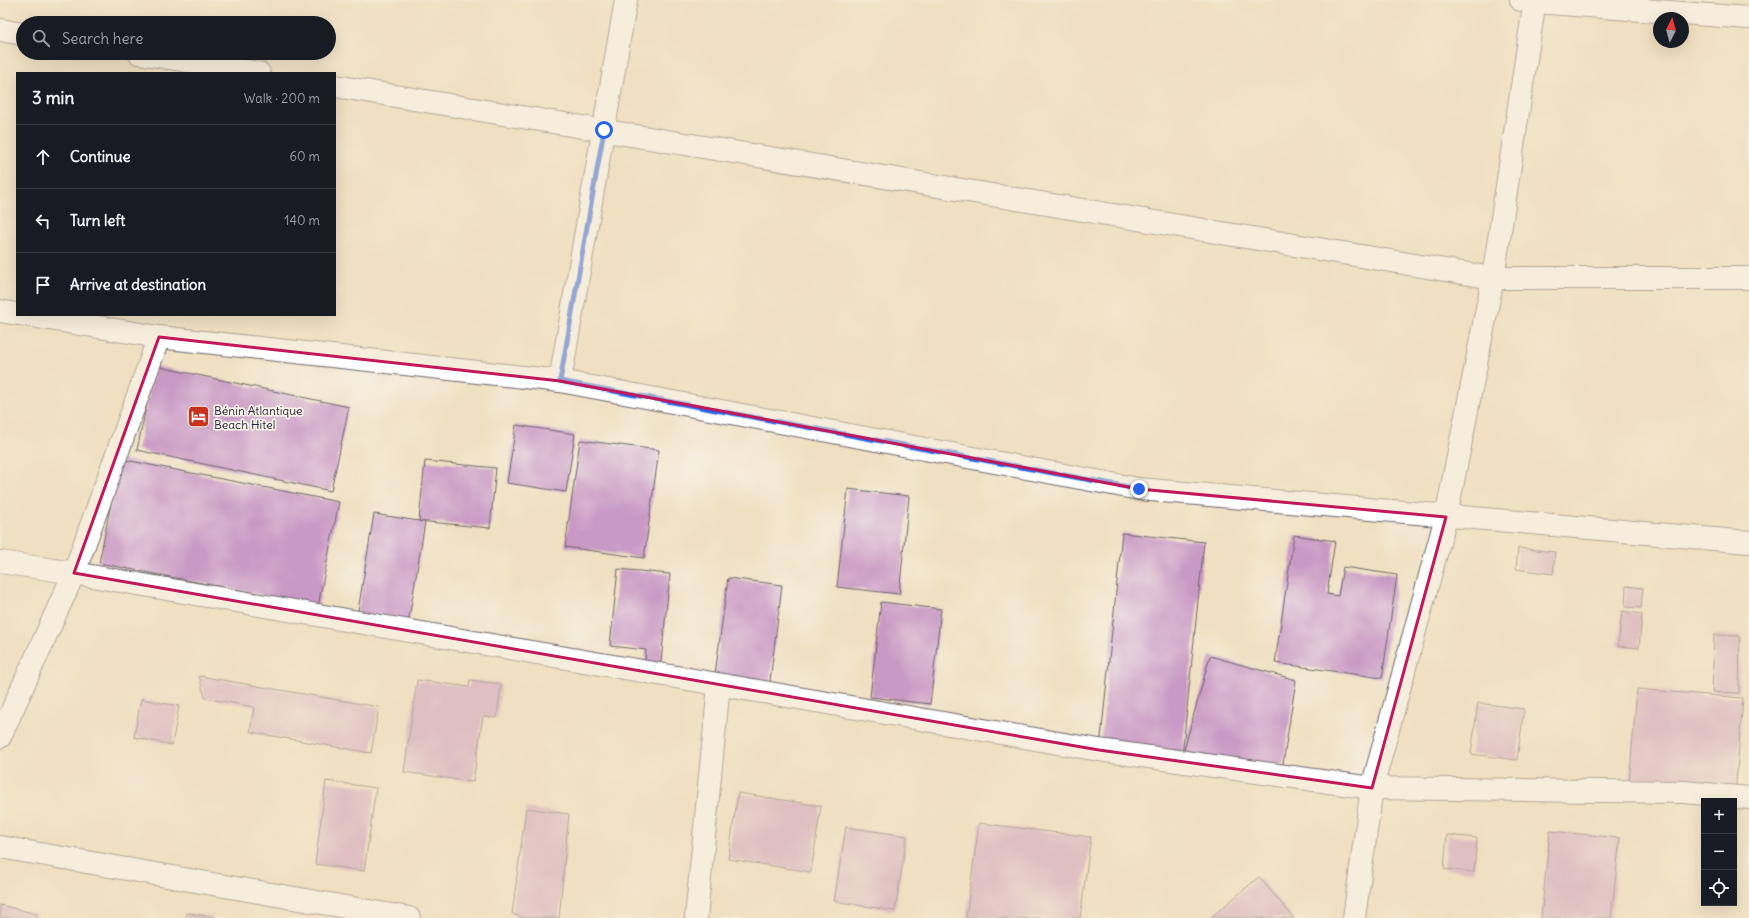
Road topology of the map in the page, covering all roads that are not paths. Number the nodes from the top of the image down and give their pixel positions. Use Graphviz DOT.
graph roads {
  1 [pos="626,0"];
  2 [pos="1530,1"];
  3 [pos="1749,18"];
  4 [pos="0,30"];
  5 [pos="16,33"];
  6 [pos="181,60"];
  7 [pos="253,72"];
  8 [pos="336,86"];
  9 [pos="604,130"];
  10 [pos="1493,278"];
  11 [pos="1749,278"];
  12 [pos="0,311"];
  13 [pos="16,314"];
  14 [pos="31,316"];
  15 [pos="159,337"];
  16 [pos="560,381"];
  17 [pos="1446,517"];
  18 [pos="1749,542"];
  19 [pos="0,562"];
  20 [pos="74,573"];
  21 [pos="719,685"];
  22 [pos="0,737"];
  23 [pos="1372,788"];
  24 [pos="1749,798"];
  25 [pos="0,847"];
  26 [pos="409,918"];
  27 [pos="696,918"];
  28 [pos="1354,918"];
  1 -- 9 [label="street"];
  2 -- 3 [label="street"];
  2 -- 10 [label="street"];
  4 -- 5 [label="street"];
  6 -- 7 [label="street"];
  8 -- 9 [label="street"];
  9 -- 10 [label="street"];
  9 -- 16 [label="street"];
  10 -- 11 [label="street"];
  10 -- 17 [label="street"];
  12 -- 13 [label="street"];
  14 -- 15 [label="street"];
  15 -- 16 [label="street"];
  15 -- 20 [label="street"];
  16 -- 17 [label="street"];
  17 -- 18 [label="street"];
  17 -- 23 [label="street"];
  19 -- 20 [label="street"];
  20 -- 21 [label="street"];
  20 -- 22 [label="street"];
  21 -- 23 [label="street"];
  21 -- 27 [label="street"];
  23 -- 24 [label="street"];
  23 -- 28 [label="street"];
  25 -- 26 [label="street"];
}
